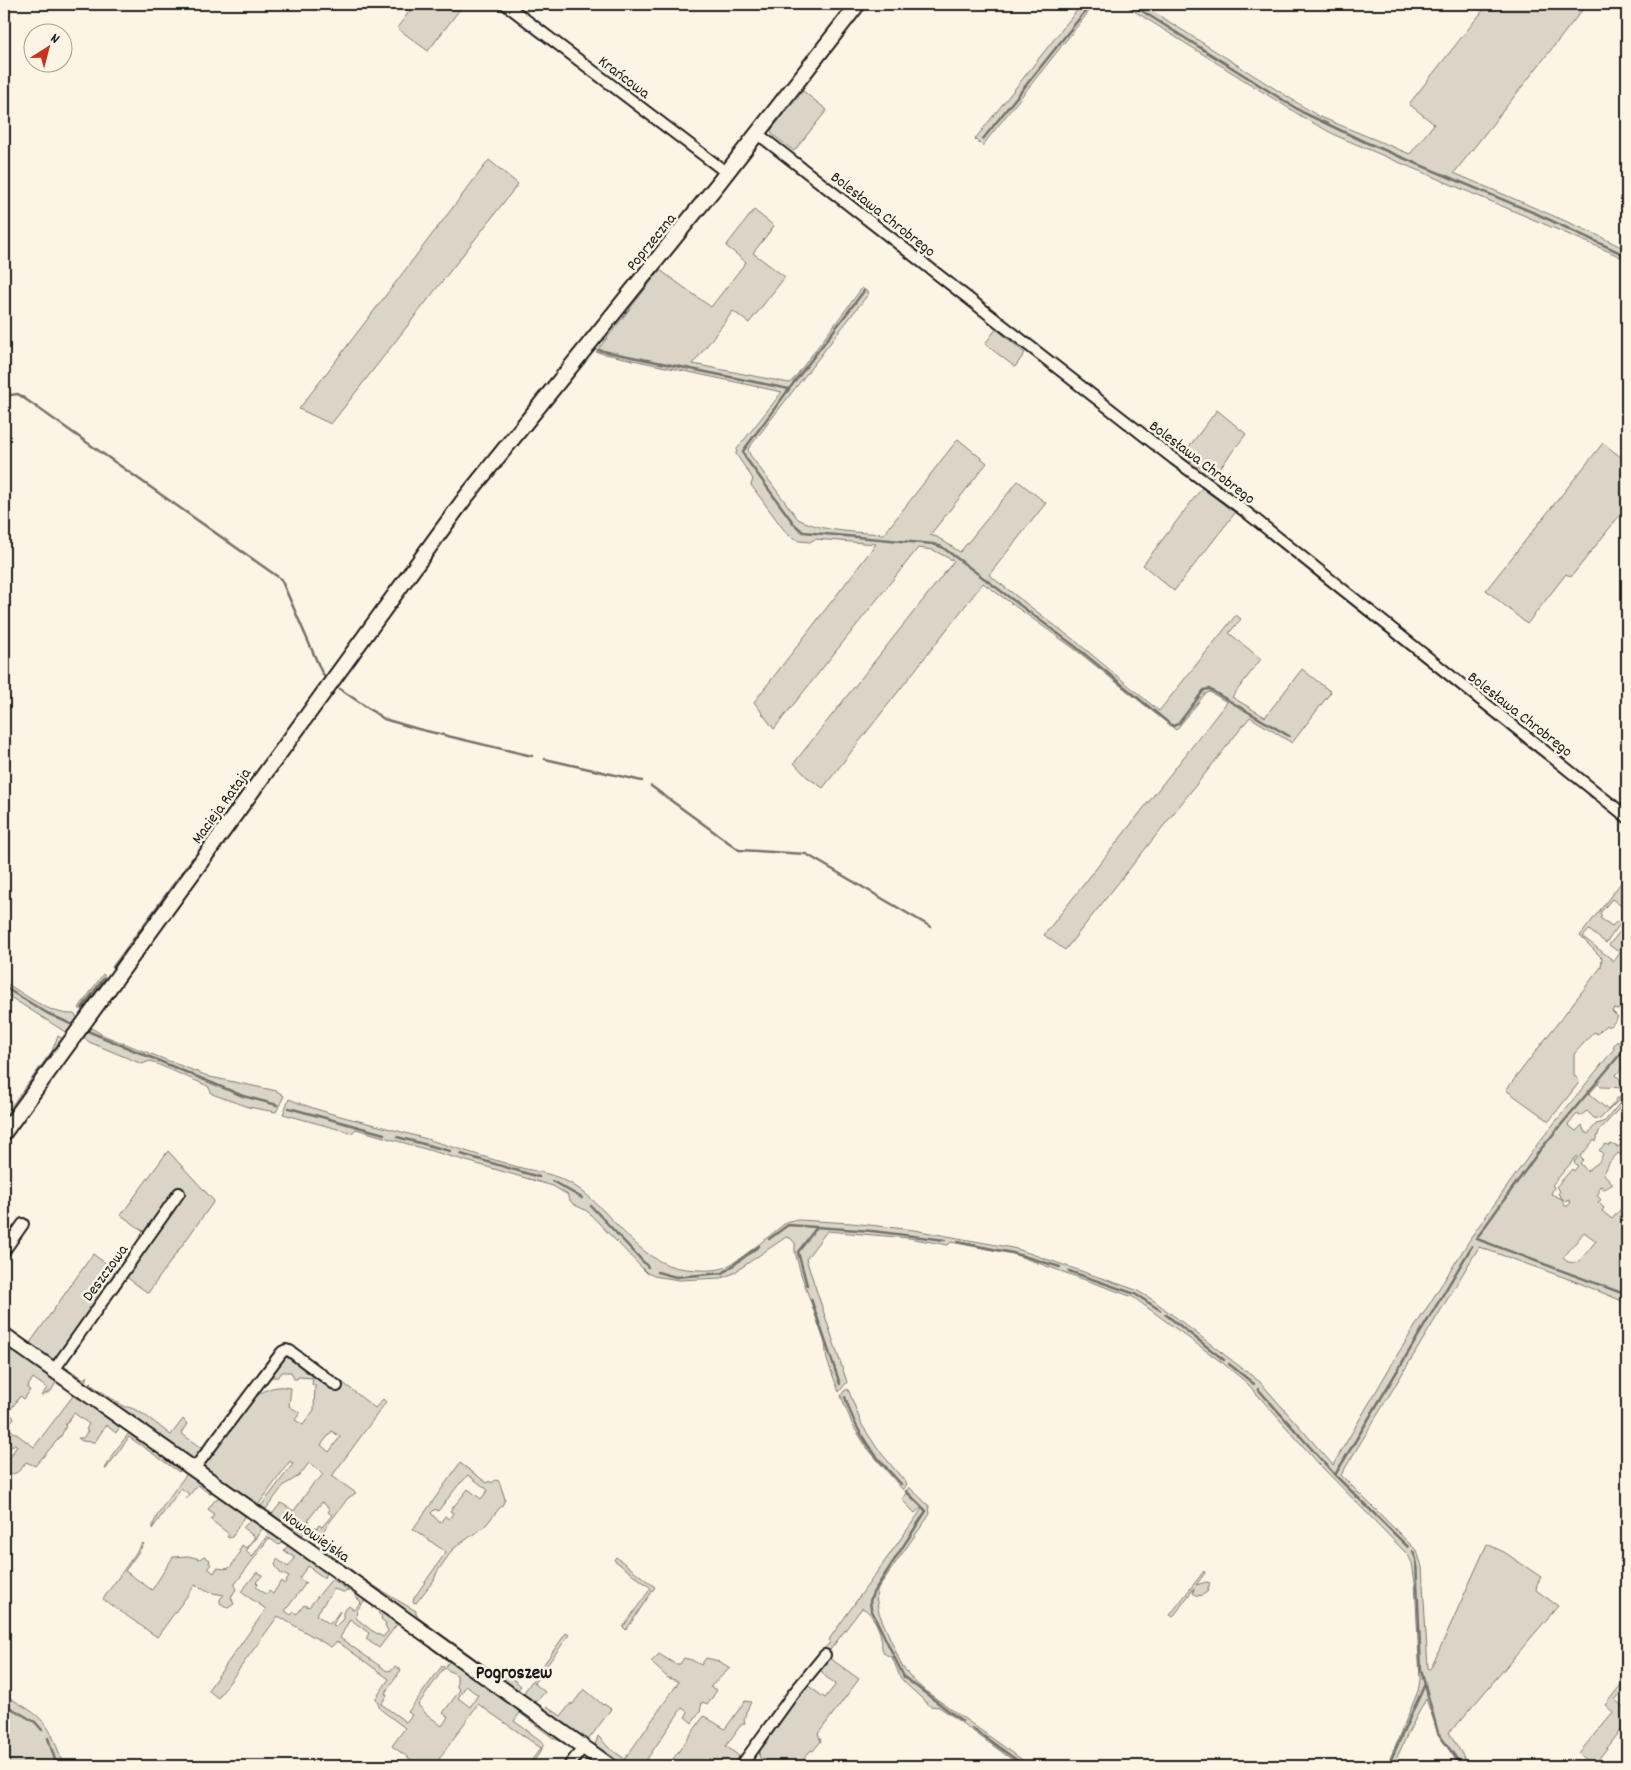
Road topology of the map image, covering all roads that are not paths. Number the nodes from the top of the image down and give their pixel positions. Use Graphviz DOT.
graph roads {
  1 [pos="506,4"];
  2 [pos="858,4"];
  3 [pos="758,134"];
  4 [pos="727,173"];
  5 [pos="465,498"];
  6 [pos="1627,817"];
  7 [pos="4,1133"];
  8 [pos="179,1193"];
  9 [pos="23,1224"];
  10 [pos="4,1251"];
  11 [pos="4,1335"];
  12 [pos="54,1370"];
  13 [pos="337,1386"];
  14 [pos="194,1469"];
  15 [pos="825,1654"];
  16 [pos="583,1747"];
  17 [pos="569,1766"];
  18 [pos="610,1766"];
  19 [pos="741,1766"];
  1 -- 4 [label="street, Krańcowa"];
  2 -- 3 [label="street, Poprzeczna"];
  3 -- 4 [label="street, Poprzeczna"];
  3 -- 6 [label="street, Bolesława Chrobrego"];
  4 -- 5 [label="street, Poprzeczna"];
  5 -- 7 [label="street, Macieja Rataja"];
  8 -- 12 [label="street, Deszczowa"];
  9 -- 10 [label="street"];
  11 -- 12 [label="street, Nowowiejska"];
  12 -- 14 [label="street, Nowowiejska"];
  13 -- 14 [label="street"];
  14 -- 16 [label="street, Nowowiejska"];
  15 -- 19 [label="street"];
  16 -- 17 [label="street"];
  16 -- 18 [label="street, Nowowiejska"];
}
